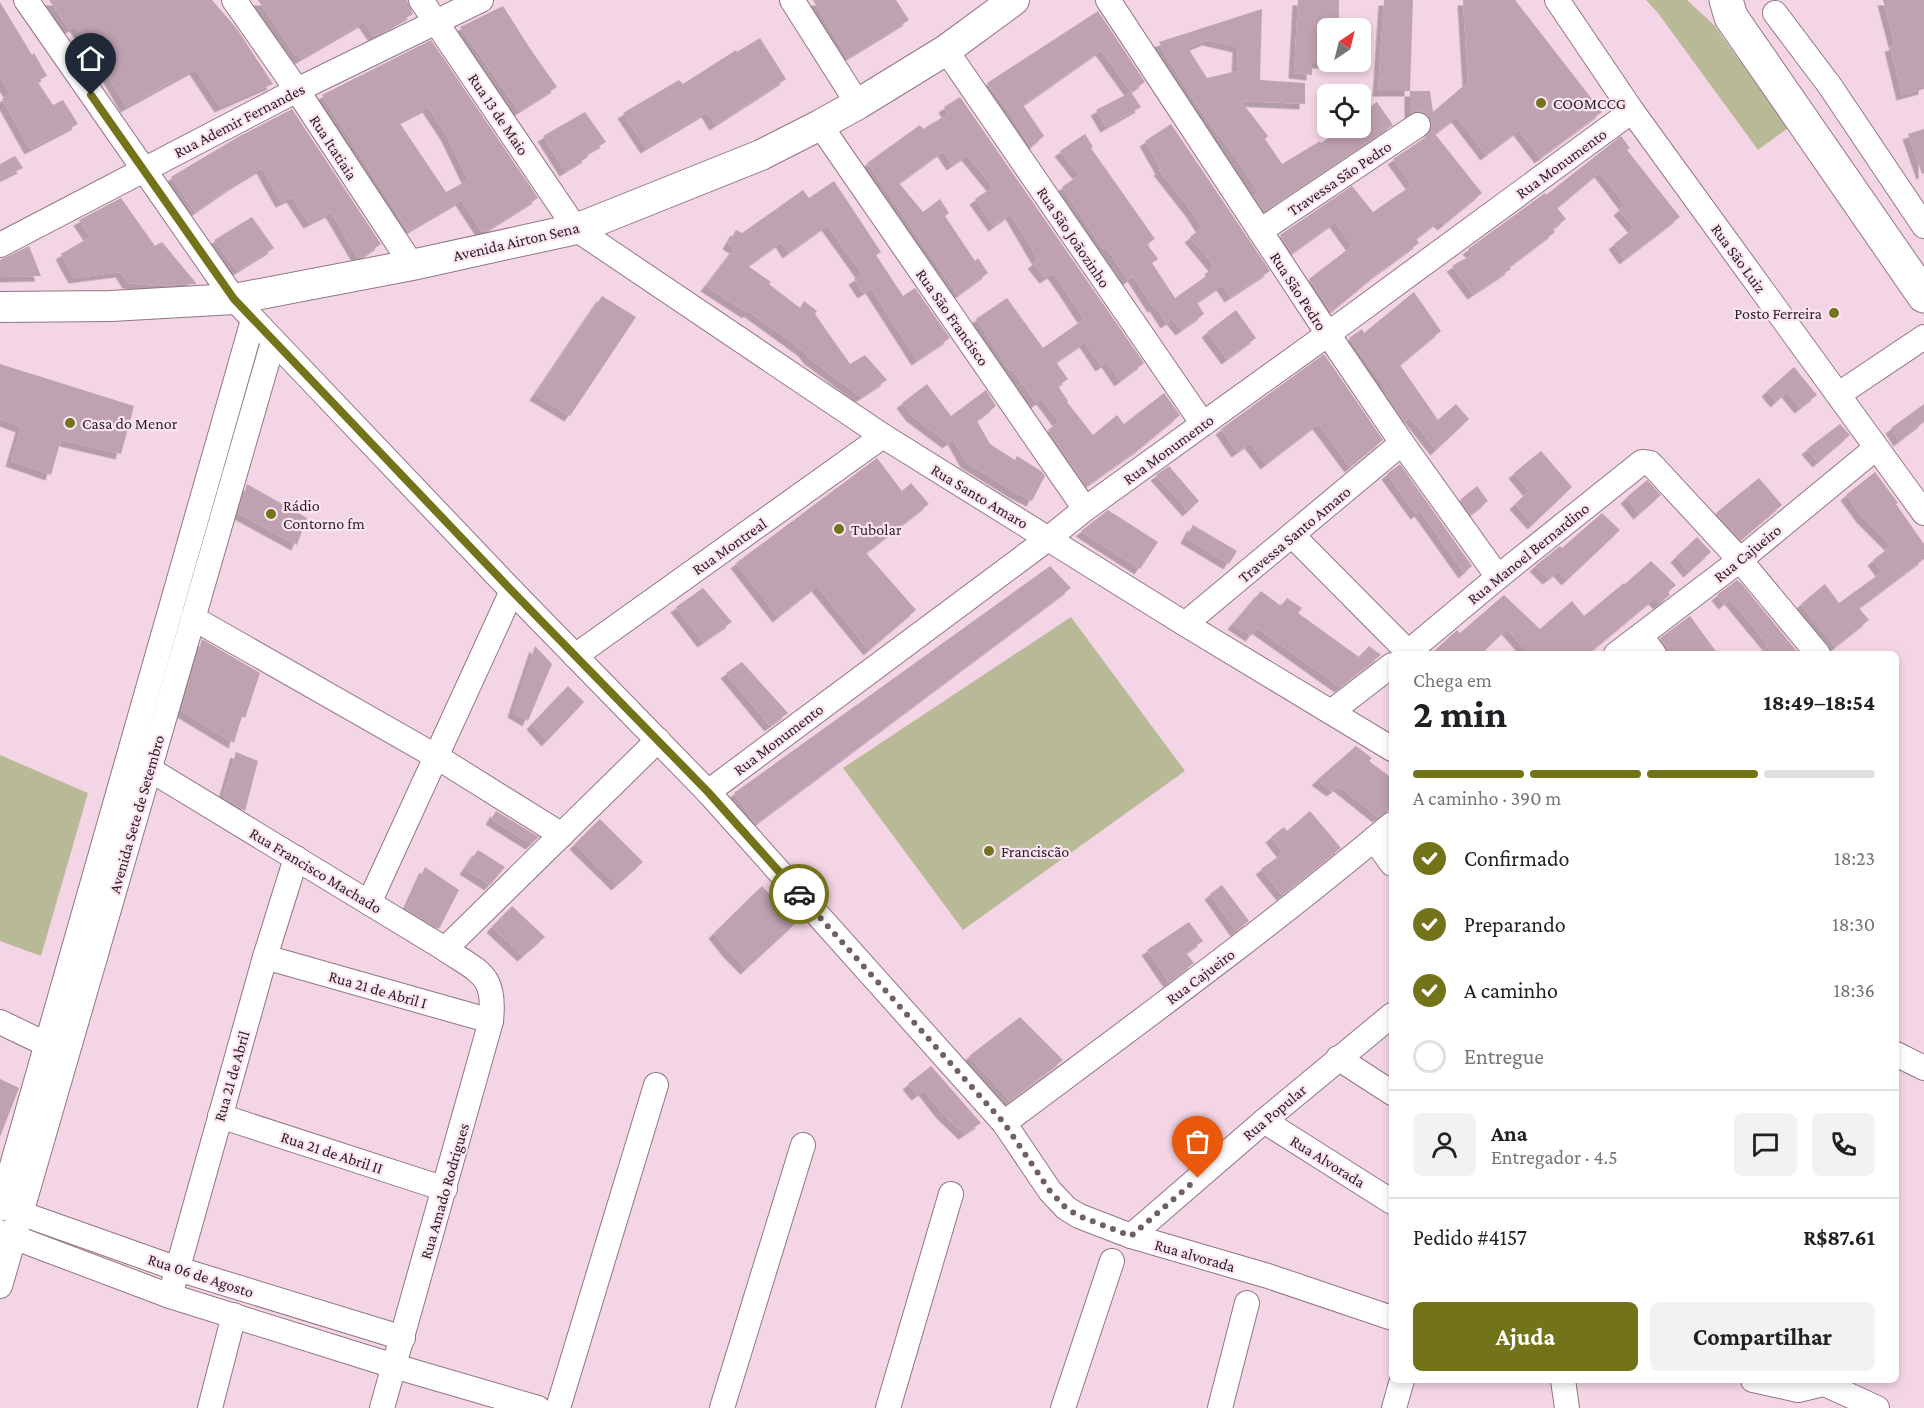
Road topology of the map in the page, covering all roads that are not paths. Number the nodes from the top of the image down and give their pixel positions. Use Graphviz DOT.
graph roads {
  1 [pos="26,0"];
  2 [pos="234,0"];
  3 [pos="421,0"];
  4 [pos="481,0"];
  5 [pos="792,0"];
  6 [pos="1014,0"];
  7 [pos="1108,0"];
  8 [pos="1557,0"];
  9 [pos="1722,6"];
  10 [pos="1775,6"];
  11 [pos="436,23"];
  12 [pos="946,50"];
  13 [pos="1760,58"];
  14 [pos="297,90"];
  15 [pos="858,104"];
  16 [pos="1632,111"];
  17 [pos="820,125"];
  18 [pos="1418,125"];
  19 [pos="143,170"];
  20 [pos="1924,226"];
  21 [pos="576,229"];
  22 [pos="1260,231"];
  23 [pos="0,245"];
  24 [pos="412,265"];
  25 [pos="1924,296"];
  26 [pos="0,307"];
  27 [pos="243,310"];
  28 [pos="1328,334"];
  29 [pos="273,342"];
  30 [pos="1922,344"];
  31 [pos="1839,394"];
  32 [pos="1203,424"];
  33 [pos="883,436"];
  34 [pos="1402,443"];
  35 [pos="1876,448"];
  36 [pos="1085,508"];
  37 [pos="1924,513"];
  38 [pos="1293,535"];
  39 [pos="1049,538"];
  40 [pos="1740,560"];
  41 [pos="1498,577"];
  42 [pos="512,591"];
  43 [pos="193,618"];
  44 [pos="1185,624"];
  45 [pos="1648,645"];
  46 [pos="1397,651"];
  47 [pos="1409,651"];
  48 [pos="1627,651"];
  49 [pos="1816,651"];
  50 [pos="575,656"];
  51 [pos="1389,667"];
  52 [pos="1331,712"];
  53 [pos="658,740"];
  54 [pos="1389,747"];
  55 [pos="437,757"];
  56 [pos="149,769"];
  57 [pos="708,792"];
  58 [pos="1383,832"];
  59 [pos="562,835"];
  60 [pos="1389,853"];
  61 [pos="296,858"];
  62 [pos="369,903"];
  63 [pos="445,949"];
  64 [pos="265,957"];
  65 [pos="482,974"];
  66 [pos="1389,1017"];
  67 [pos="491,1021"];
  68 [pos="0,1022"];
  69 [pos="48,1045"];
  70 [pos="1899,1056"];
  71 [pos="1338,1058"];
  72 [pos="1924,1068"];
  73 [pos="656,1085"];
  74 [pos="1389,1091"];
  75 [pos="220,1116"];
  76 [pos="1264,1121"];
  77 [pos="1004,1123"];
  78 [pos="803,1145"];
  79 [pos="445,1189"];
  80 [pos="951,1194"];
  81 [pos="1389,1200"];
  82 [pos="5,1209"];
  83 [pos="7,1234"];
  84 [pos="1131,1236"];
  85 [pos="1112,1261"];
  86 [pos="178,1269"];
  87 [pos="0,1286"];
  88 [pos="170,1296"];
  89 [pos="1247,1303"];
  90 [pos="234,1315"];
  91 [pos="1389,1317"];
  92 [pos="403,1338"];
  93 [pos="394,1366"];
  94 [pos="1401,1383"];
  95 [pos="1563,1383"];
  96 [pos="1766,1383"];
  97 [pos="1828,1391"];
  98 [pos="210,1408"];
  99 [pos="382,1408"];
  100 [pos="538,1408"];
  101 [pos="558,1408"];
  102 [pos="722,1408"];
  103 [pos="888,1408"];
  104 [pos="1063,1408"];
  105 [pos="1220,1408"];
  106 [pos="1394,1408"];
  107 [pos="1567,1408"];
  108 [pos="1877,1408"];
  1 -- 19 [label="street, Rua alvorada"];
  2 -- 14 [label="street, Rua Itatiaia"];
  3 -- 11 [label="street, Rua 13 de Maio"];
  4 -- 11 [label="street, Rua Ademir Fernandes"];
  5 -- 15 [label="street"];
  6 -- 12 [label="main road, Avenida Airton Sena"];
  7 -- 22 [label="street, Rua São Pedro"];
  8 -- 16 [label="street, Rua São Luiz"];
  9 -- 13 [label="highway"];
  10 -- 13 [label="street"];
  10 -- 20 [label="street"];
  11 -- 14 [label="street, Rua Ademir Fernandes"];
  11 -- 21 [label="street, Rua 13 de Maio"];
  12 -- 15 [label="main road, Avenida Airton Sena"];
  12 -- 32 [label="street, Rua São Joãozinho"];
  13 -- 25 [label="highway"];
  14 -- 19 [label="street, Rua Ademir Fernandes"];
  14 -- 24 [label="street, Rua Itatiaia"];
  15 -- 17 [label="main road, Avenida Airton Sena"];
  16 -- 28 [label="street, Rua Monumento"];
  16 -- 31 [label="street, Rua São Luiz"];
  17 -- 21 [label="main road, Avenida Airton Sena"];
  17 -- 36 [label="street, Rua São Francisco"];
  18 -- 22 [label="street, Travessa São Pedro"];
  19 -- 23 [label="street, Rua Ademir Fernandes"];
  19 -- 27 [label="street, Rua alvorada"];
  21 -- 24 [label="main road, Avenida Airton Sena"];
  21 -- 33 [label="street, Rua Santo Amaro"];
  22 -- 28 [label="street, Rua São Pedro"];
  24 -- 27 [label="main road, Avenida Airton Sena"];
  26 -- 27 [label="main road, Avenida Airton Sena"];
  27 -- 29 [label="street, Rua alvorada"];
  27 -- 69 [label="street, Avenida Sete de Setembro"];
  28 -- 32 [label="street, Rua Monumento"];
  28 -- 34 [label="street, Rua São Pedro"];
  29 -- 42 [label="street, Rua alvorada"];
  29 -- 43 [label="street, Avenida Sete de Setembro"];
  30 -- 31 [label="street"];
  31 -- 35 [label="street, Rua São Luiz"];
  32 -- 36 [label="street, Rua Monumento"];
  33 -- 39 [label="street, Rua Santo Amaro"];
  33 -- 50 [label="street, Rua Montreal"];
  34 -- 38 [label="street, Travessa Santo Amaro"];
  34 -- 41 [label="street, Rua São Pedro"];
  35 -- 37 [label="street, Rua São Luiz"];
  35 -- 40 [label="street, Rua Cajueiro"];
  36 -- 39 [label="street, Rua Monumento"];
  38 -- 44 [label="street, Travessa Santo Amaro"];
  38 -- 46 [label="street"];
  39 -- 44 [label="street, Rua Santo Amaro"];
  39 -- 57 [label="street, Rua Monumento"];
  40 -- 41 [label="street, Rua Manoel Bernardino"];
  40 -- 45 [label="street, Rua Cajueiro"];
  40 -- 49 [label="street"];
  41 -- 47 [label="street, Rua Manoel Bernardino"];
  42 -- 50 [label="street, Rua alvorada"];
  42 -- 55 [label="street"];
  43 -- 55 [label="street"];
  43 -- 56 [label="street, Avenida Sete de Setembro"];
  44 -- 52 [label="street, Rua Santo Amaro"];
  45 -- 48 [label="street, Rua Cajueiro"];
  50 -- 53 [label="street, Rua alvorada"];
  51 -- 52 [label="street, Rua Manoel Bernardino"];
  52 -- 54 [label="street, Rua Santo Amaro"];
  53 -- 57 [label="street, Rua alvorada"];
  53 -- 59 [label="street"];
  55 -- 59 [label="street"];
  55 -- 62 [label="street"];
  56 -- 61 [label="street, Rua Francisco Machado"];
  56 -- 82 [label="street, Avenida Sete de Setembro"];
  57 -- 77 [label="street, Rua alvorada"];
  58 -- 60 [label="street"];
  58 -- 77 [label="street, Rua Cajueiro"];
  59 -- 63 [label="street"];
  61 -- 62 [label="street, Rua Francisco Machado"];
  61 -- 64 [label="street, Rua 21 de Abril"];
  62 -- 63 [label="street, Rua Francisco Machado"];
  63 -- 65 [label="street, Rua Francisco Machado"];
  64 -- 67 [label="street, Rua 21 de Abril I"];
  64 -- 75 [label="street, Rua 21 de Abril"];
  65 -- 67 [label="street, Rua Amado Rodrigues"];
  66 -- 71 [label="street, Rua Popular"];
  67 -- 79 [label="street, Rua Amado Rodrigues"];
  68 -- 69 [label="street"];
  69 -- 82 [label="street, Avenida Sete de Setembro"];
  70 -- 72 [label="street"];
  71 -- 74 [label="street"];
  71 -- 76 [label="street, Rua Popular"];
  73 -- 101 [label="street"];
  75 -- 79 [label="street, Rua 21 de Abril II"];
  75 -- 86 [label="street, Rua 21 de Abril"];
  76 -- 81 [label="street, Rua Alvorada"];
  76 -- 84 [label="street, Rua Popular"];
  77 -- 84 [label="street, Rua alvorada"];
  78 -- 102 [label="street"];
  79 -- 92 [label="street, Rua Amado Rodrigues"];
  80 -- 103 [label="street"];
  82 -- 83 [label="street, Avenida Sete de Setembro"];
  82 -- 86 [label="street, Rua 06 de Agosto"];
  83 -- 87 [label="street, Avenida Sete de Setembro"];
  83 -- 88 [label="street, Rua 06 de Agosto"];
  84 -- 91 [label="street, Rua alvorada"];
  85 -- 104 [label="street"];
  86 -- 88 [label="street, Rua 21 de Abril"];
  86 -- 92 [label="street, Rua 06 de Agosto"];
  88 -- 90 [label="street, Rua 06 de Agosto"];
  89 -- 105 [label="street"];
  90 -- 93 [label="street, Rua 06 de Agosto"];
  90 -- 98 [label="street"];
  92 -- 93 [label="street, Rua Amado Rodrigues"];
  93 -- 99 [label="street, Rua Amado Rodrigues"];
  93 -- 100 [label="street, Rua 06 de Agosto"];
  94 -- 106 [label="street"];
  95 -- 107 [label="street"];
  96 -- 97 [label="street"];
  97 -- 108 [label="street"];
}
